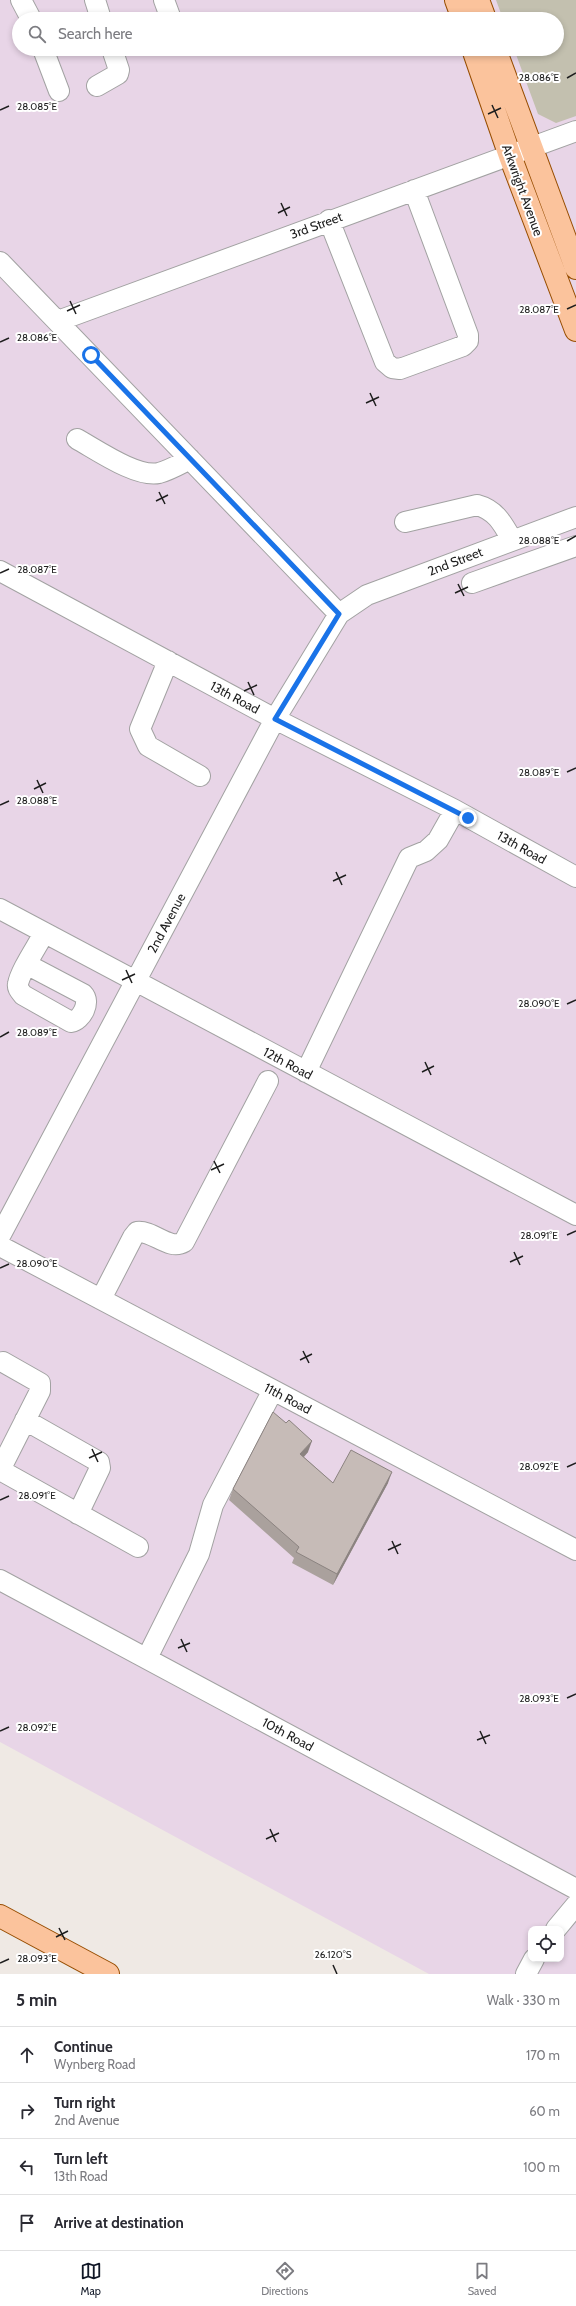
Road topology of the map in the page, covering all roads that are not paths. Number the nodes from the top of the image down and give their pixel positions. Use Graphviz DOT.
graph roads {
  1 [pos="20,0"];
  2 [pos="94,0"];
  3 [pos="164,0"];
  4 [pos="456,0"];
  5 [pos="478,0"];
  6 [pos="27,12"];
  7 [pos="98,12"];
  8 [pos="168,12"];
  9 [pos="460,12"];
  10 [pos="482,12"];
  11 [pos="46,56"];
  12 [pos="114,56"];
  13 [pos="476,56"];
  14 [pos="497,56"];
  15 [pos="97,86"];
  16 [pos="59,91"];
  17 [pos="576,131"];
  18 [pos="520,152"];
  19 [pos="414,190"];
  20 [pos="330,220"];
  21 [pos="0,262"];
  22 [pos="576,268"];
  23 [pos="58,321"];
  24 [pos="576,330"];
  25 [pos="77,439"];
  26 [pos="190,458"];
  27 [pos="576,517"];
  28 [pos="406,522"];
  29 [pos="512,540"];
  30 [pos="576,546"];
  31 [pos="0,571"];
  32 [pos="472,583"];
  33 [pos="339,614"];
  34 [pos="168,661"];
  35 [pos="275,719"];
  36 [pos="200,776"];
  37 [pos="455,810"];
  38 [pos="576,877"];
  39 [pos="0,909"];
  40 [pos="44,933"];
  41 [pos="28,964"];
  42 [pos="135,982"];
  43 [pos="306,1072"];
  44 [pos="268,1081"];
  45 [pos="576,1215"];
  46 [pos="0,1236"];
  47 [pos="0,1246"];
  48 [pos="101,1299"];
  49 [pos="3,1362"];
  50 [pos="273,1390"];
  51 [pos="25,1420"];
  52 [pos="0,1470"];
  53 [pos="78,1514"];
  54 [pos="138,1547"];
  55 [pos="576,1550"];
  56 [pos="0,1580"];
  57 [pos="147,1658"];
  58 [pos="576,1889"];
  59 [pos="576,1905"];
  60 [pos="0,1916"];
  61 [pos="558,1926"];
  62 [pos="532,1962"];
  63 [pos="108,1974"];
  64 [pos="526,1974"];
  1 -- 6 [label="street"];
  2 -- 7 [label="street"];
  3 -- 8 [label="street"];
  4 -- 9 [label="main road"];
  5 -- 10 [label="main road"];
  11 -- 16 [label="street"];
  12 -- 15 [label="street"];
  13 -- 18 [label="main road, Arkwright Avenue"];
  14 -- 18 [label="main road, Arkwright Avenue"];
  17 -- 18 [label="street, 3rd Street"];
  18 -- 19 [label="street, 3rd Street"];
  18 -- 22 [label="main road, Arkwright Avenue"];
  18 -- 24 [label="main road, Arkwright Avenue"];
  19 -- 20 [label="street, 3rd Street"];
  19 -- 20 [label="street"];
  20 -- 23 [label="street, 3rd Street"];
  21 -- 23 [label="street"];
  23 -- 26 [label="street"];
  25 -- 26 [label="street"];
  26 -- 33 [label="street"];
  27 -- 29 [label="street, 2nd Street"];
  28 -- 29 [label="street"];
  29 -- 33 [label="street, 2nd Street"];
  30 -- 32 [label="street"];
  31 -- 34 [label="street, 13th Road"];
  33 -- 35 [label="street, 2nd Avenue"];
  34 -- 35 [label="street, 13th Road"];
  34 -- 36 [label="street"];
  35 -- 37 [label="street, 13th Road"];
  35 -- 42 [label="street, 2nd Avenue"];
  37 -- 38 [label="street, 13th Road"];
  37 -- 43 [label="street"];
  39 -- 40 [label="street, 12th Road"];
  40 -- 41 [label="street"];
  40 -- 42 [label="street, 12th Road"];
  42 -- 43 [label="street, 12th Road"];
  42 -- 46 [label="street, 2nd Avenue"];
  43 -- 45 [label="street, 12th Road"];
  44 -- 48 [label="street"];
  47 -- 48 [label="street, 11th Road"];
  48 -- 50 [label="street, 11th Road"];
  49 -- 51 [label="street"];
  50 -- 55 [label="street, 11th Road"];
  50 -- 57 [label="street"];
  51 -- 52 [label="street"];
  51 -- 53 [label="street"];
  52 -- 53 [label="street"];
  53 -- 54 [label="street"];
  56 -- 57 [label="street, 10th Road"];
  57 -- 58 [label="street, 10th Road"];
  59 -- 61 [label="street"];
  60 -- 63 [label="main road"];
  62 -- 64 [label="street"];
}
